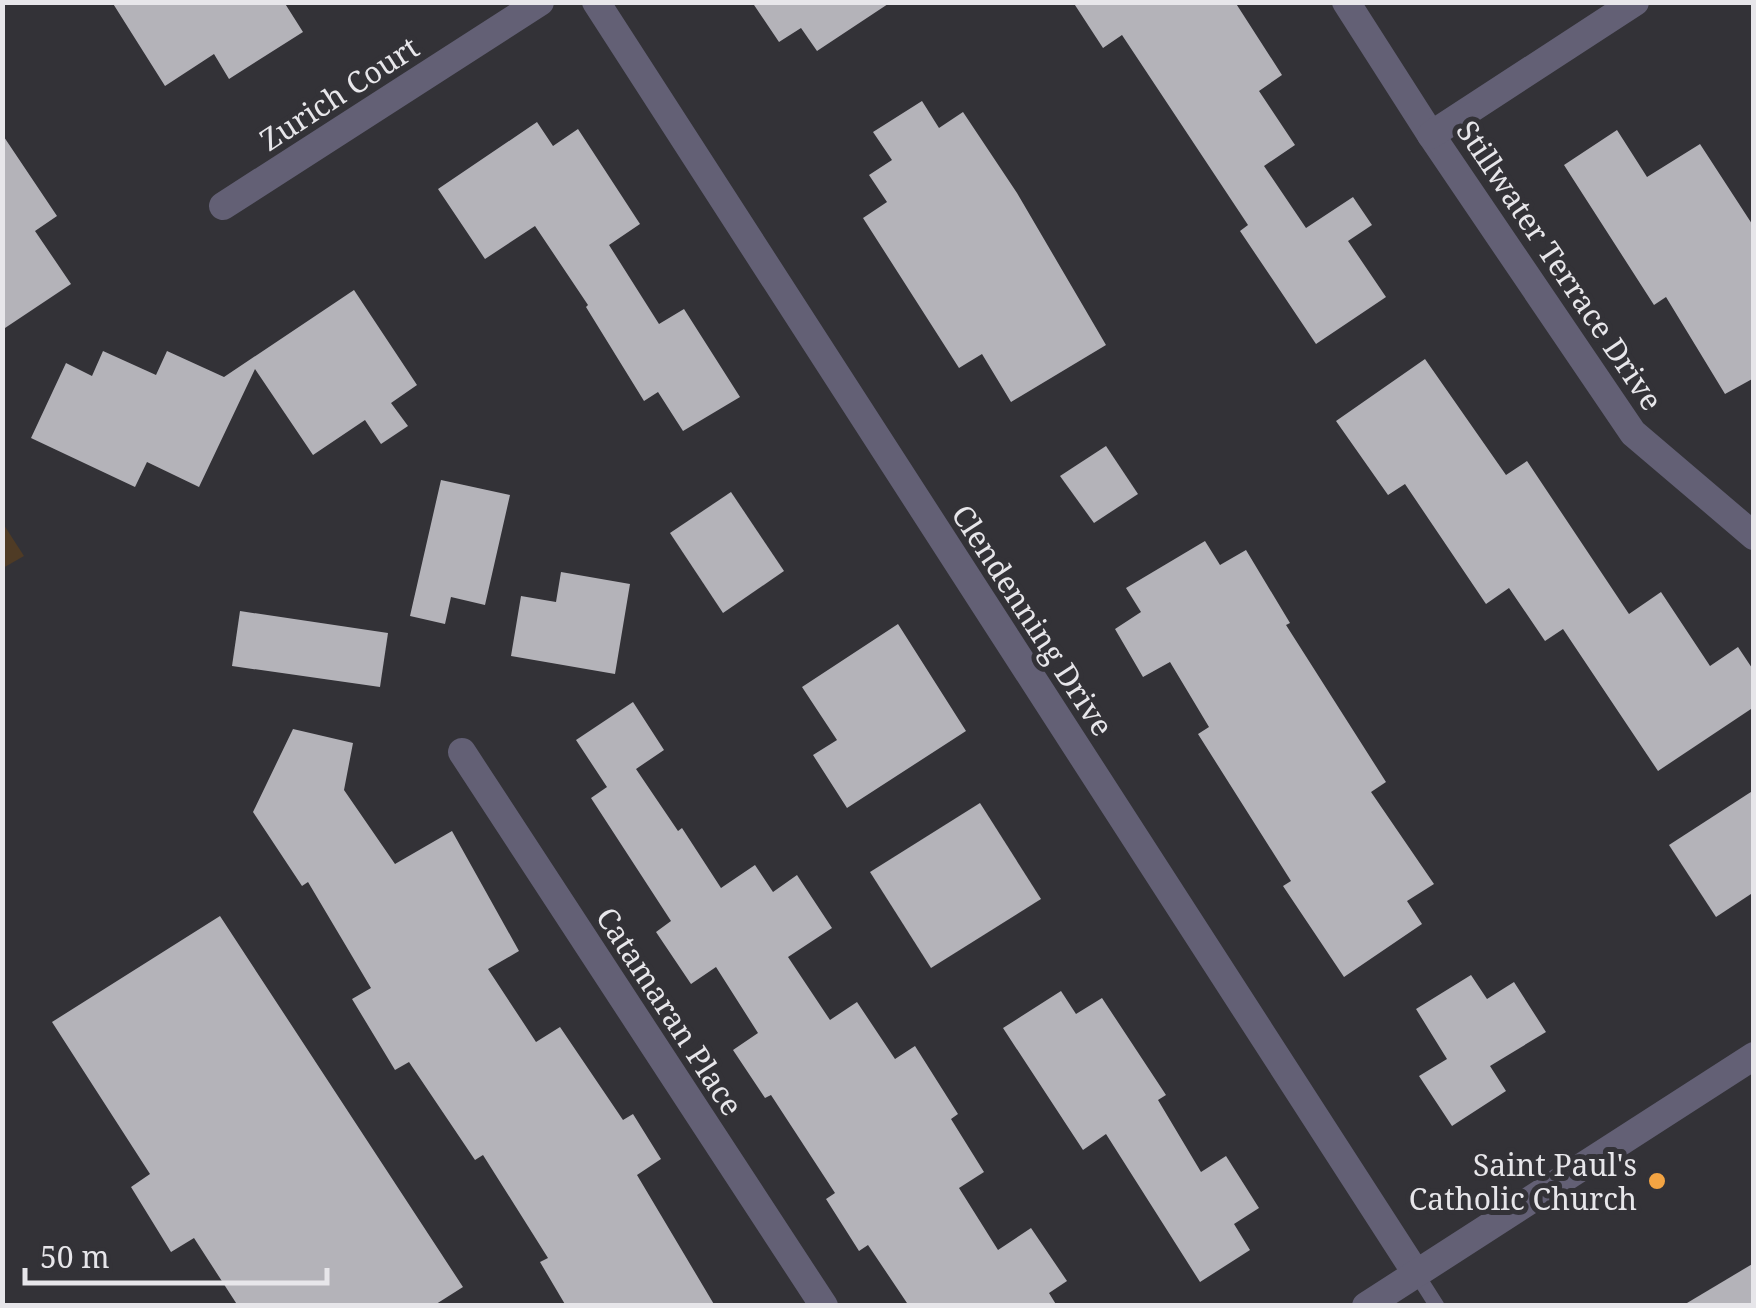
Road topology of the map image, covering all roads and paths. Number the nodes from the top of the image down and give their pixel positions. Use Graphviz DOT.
graph roads {
  1 [pos="540,2"];
  2 [pos="596,2"];
  3 [pos="1346,2"];
  4 [pos="1635,2"];
  5 [pos="1431,135"];
  6 [pos="223,206"];
  7 [pos="1754,536"];
  8 [pos="462,752"];
  9 [pos="1754,1056"];
  10 [pos="1416,1273"];
  11 [pos="824,1306"];
  12 [pos="1366,1306"];
  13 [pos="1437,1306"];
  1 -- 6 [label="street, Zurich Court"];
  2 -- 10 [label="street, Clendenning Drive"];
  3 -- 5 [label="street, Stillwater Terrace Drive"];
  4 -- 5 [label="street"];
  5 -- 7 [label="street, Stillwater Terrace Drive"];
  8 -- 11 [label="street, Catamaran Place"];
  9 -- 10 [label="street"];
  10 -- 12 [label="street"];
  10 -- 13 [label="lane"];
}
